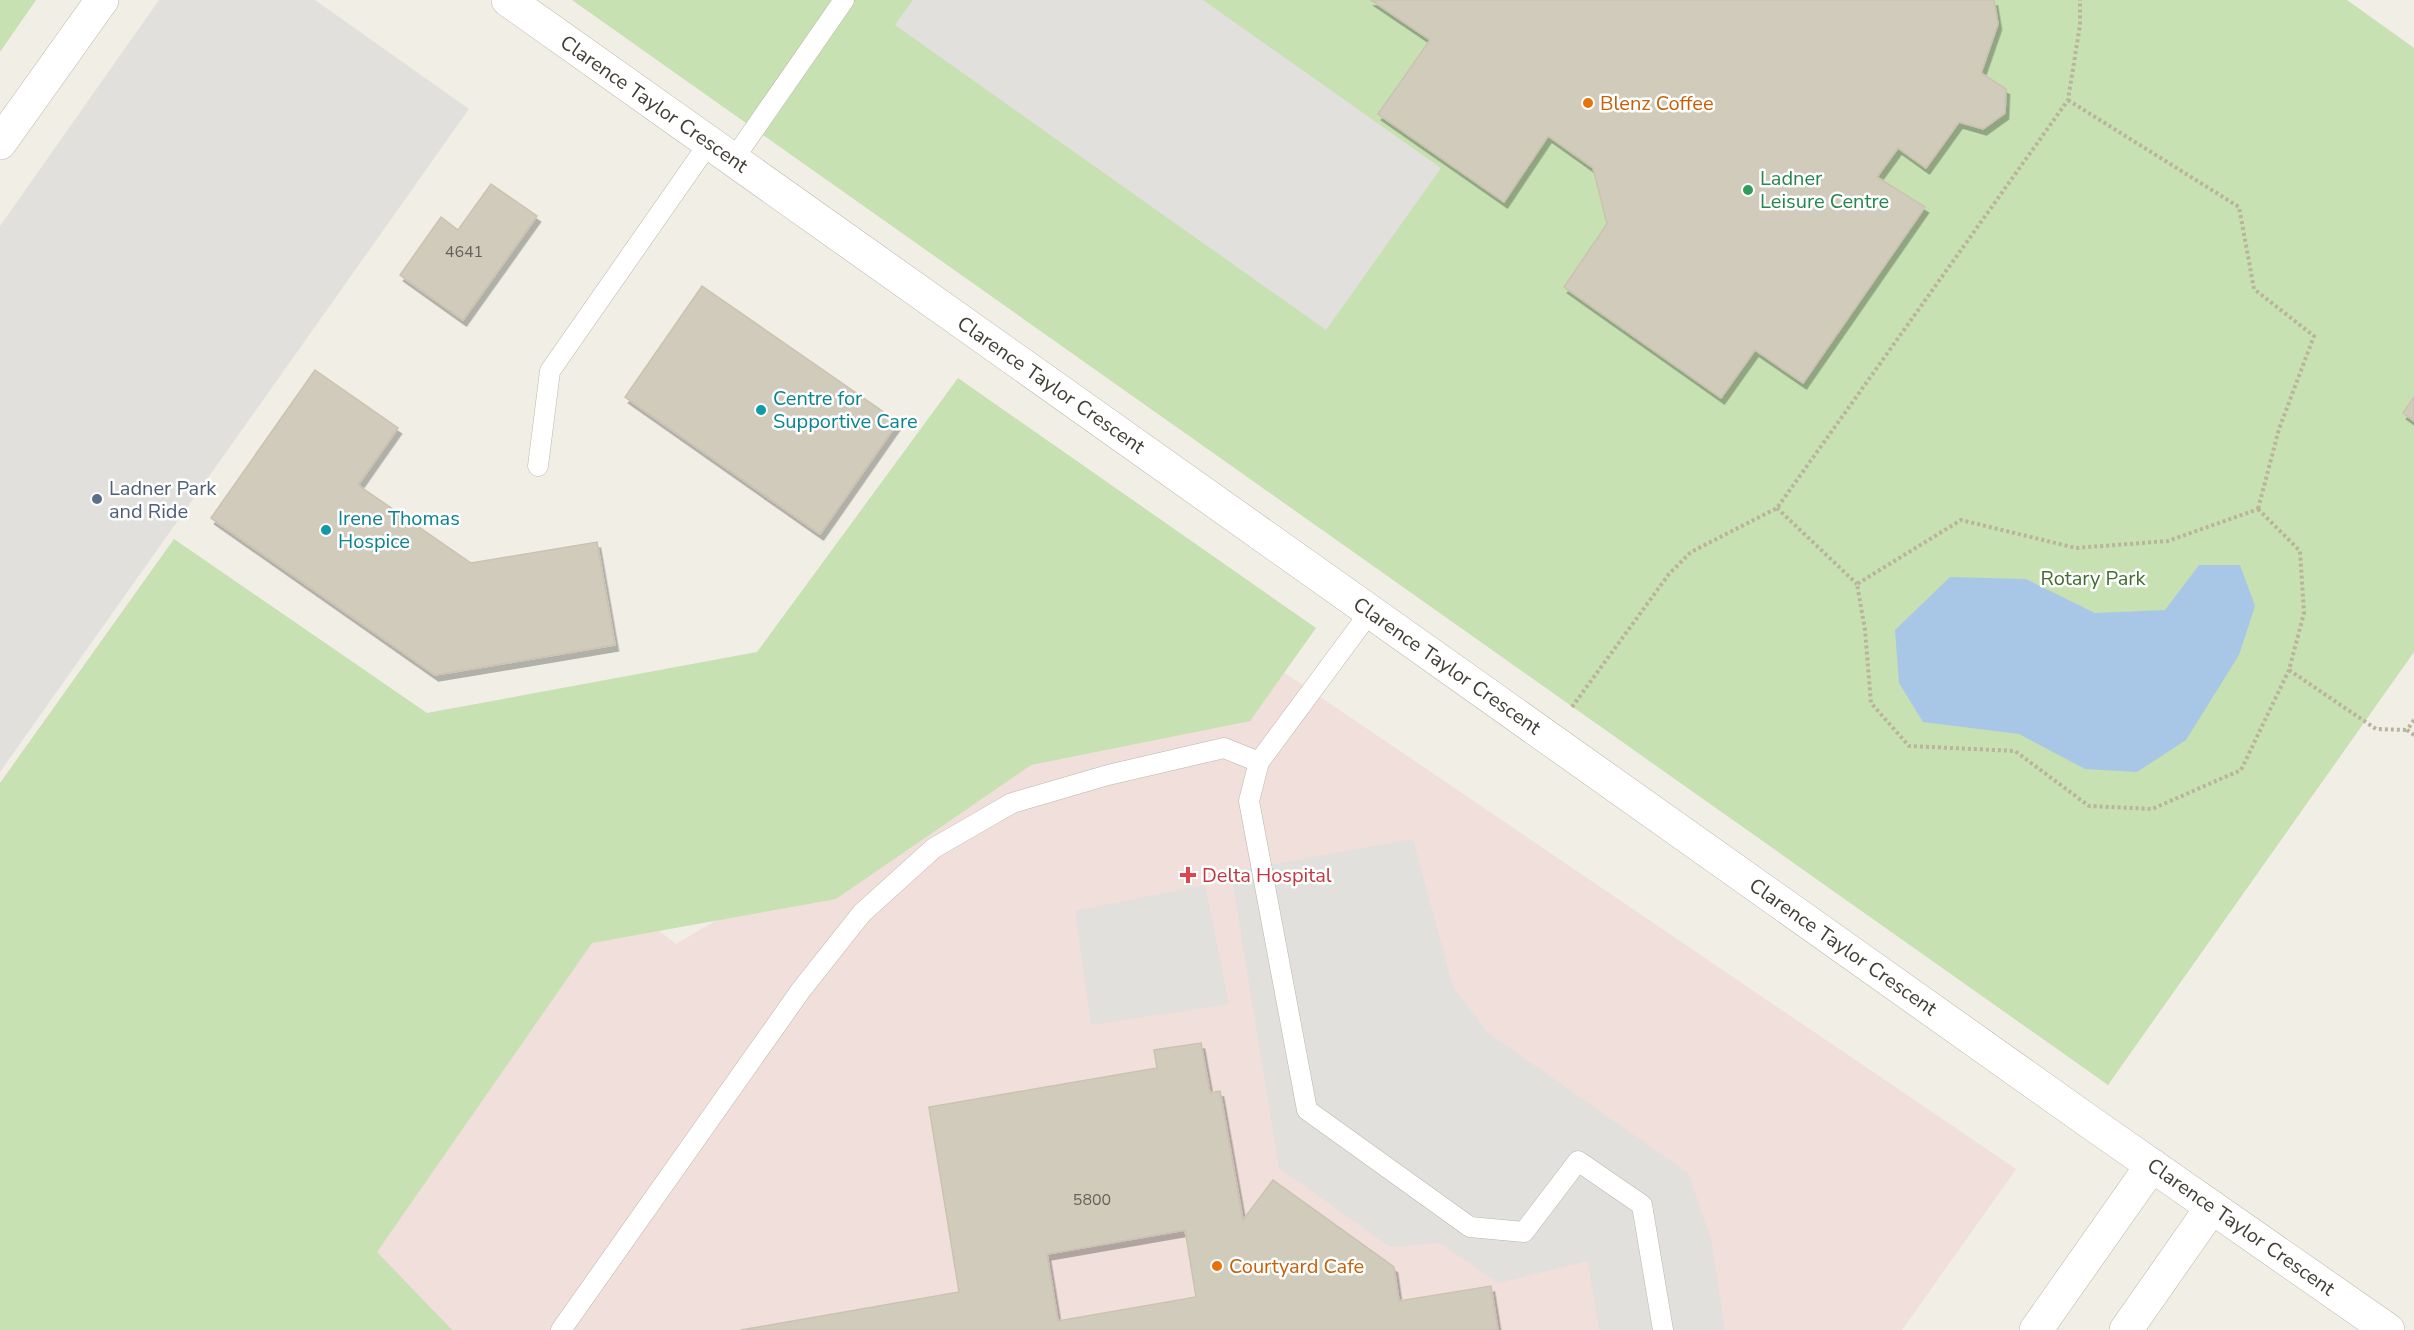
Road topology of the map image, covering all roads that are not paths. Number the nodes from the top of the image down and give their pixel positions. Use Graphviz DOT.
graph roads {
  1 [pos="102,0"];
  2 [pos="508,0"];
  3 [pos="844,0"];
  4 [pos="0,143"];
  5 [pos="721,152"];
  6 [pos="538,466"];
  7 [pos="1370,612"];
  8 [pos="1259,762"];
  9 [pos="2152,1165"];
  10 [pos="2212,1207"];
  11 [pos="561,1330"];
  12 [pos="1663,1330"];
  13 [pos="2036,1330"];
  14 [pos="2126,1330"];
  15 [pos="2388,1330"];
  1 -- 4 [label="street"];
  2 -- 5 [label="street, Clarence Taylor Crescent"];
  3 -- 5 [label="lane"];
  5 -- 6 [label="lane"];
  5 -- 7 [label="street, Clarence Taylor Crescent"];
  7 -- 8 [label="lane"];
  7 -- 9 [label="street, Clarence Taylor Crescent"];
  8 -- 11 [label="lane"];
  8 -- 12 [label="lane"];
  9 -- 10 [label="street, Clarence Taylor Crescent"];
  9 -- 13 [label="street"];
  10 -- 14 [label="street"];
  10 -- 15 [label="street, Clarence Taylor Crescent"];
}
